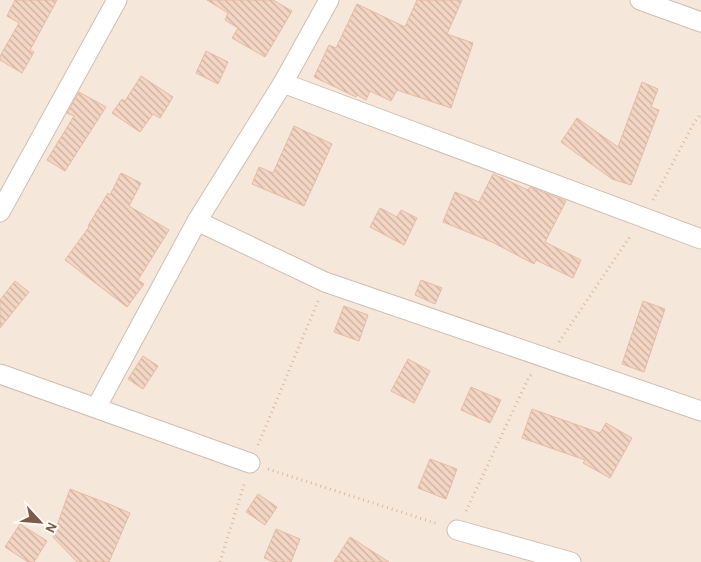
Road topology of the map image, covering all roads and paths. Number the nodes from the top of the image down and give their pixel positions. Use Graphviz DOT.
graph roads {
  1 [pos="117,0"];
  2 [pos="329,0"];
  3 [pos="640,0"];
  4 [pos="701,22"];
  5 [pos="283,83"];
  6 [pos="701,113"];
  7 [pos="0,212"];
  8 [pos="643,218"];
  9 [pos="197,221"];
  10 [pos="701,239"];
  11 [pos="326,282"];
  12 [pos="547,359"];
  13 [pos="0,374"];
  14 [pos="96,408"];
  15 [pos="701,411"];
  16 [pos="250,463"];
  17 [pos="457,530"];
  18 [pos="220,562"];
  19 [pos="570,562"];
  1 -- 7 [label="street"];
  2 -- 5 [label="street"];
  3 -- 4 [label="street"];
  5 -- 8 [label="street"];
  5 -- 9 [label="street"];
  6 -- 8 [label="path"];
  8 -- 10 [label="street"];
  8 -- 12 [label="path"];
  9 -- 11 [label="street"];
  9 -- 14 [label="street"];
  11 -- 12 [label="street"];
  11 -- 16 [label="path"];
  12 -- 15 [label="street"];
  12 -- 17 [label="path"];
  13 -- 14 [label="street"];
  14 -- 16 [label="street"];
  16 -- 17 [label="path"];
  16 -- 18 [label="path"];
  17 -- 19 [label="street"];
}
